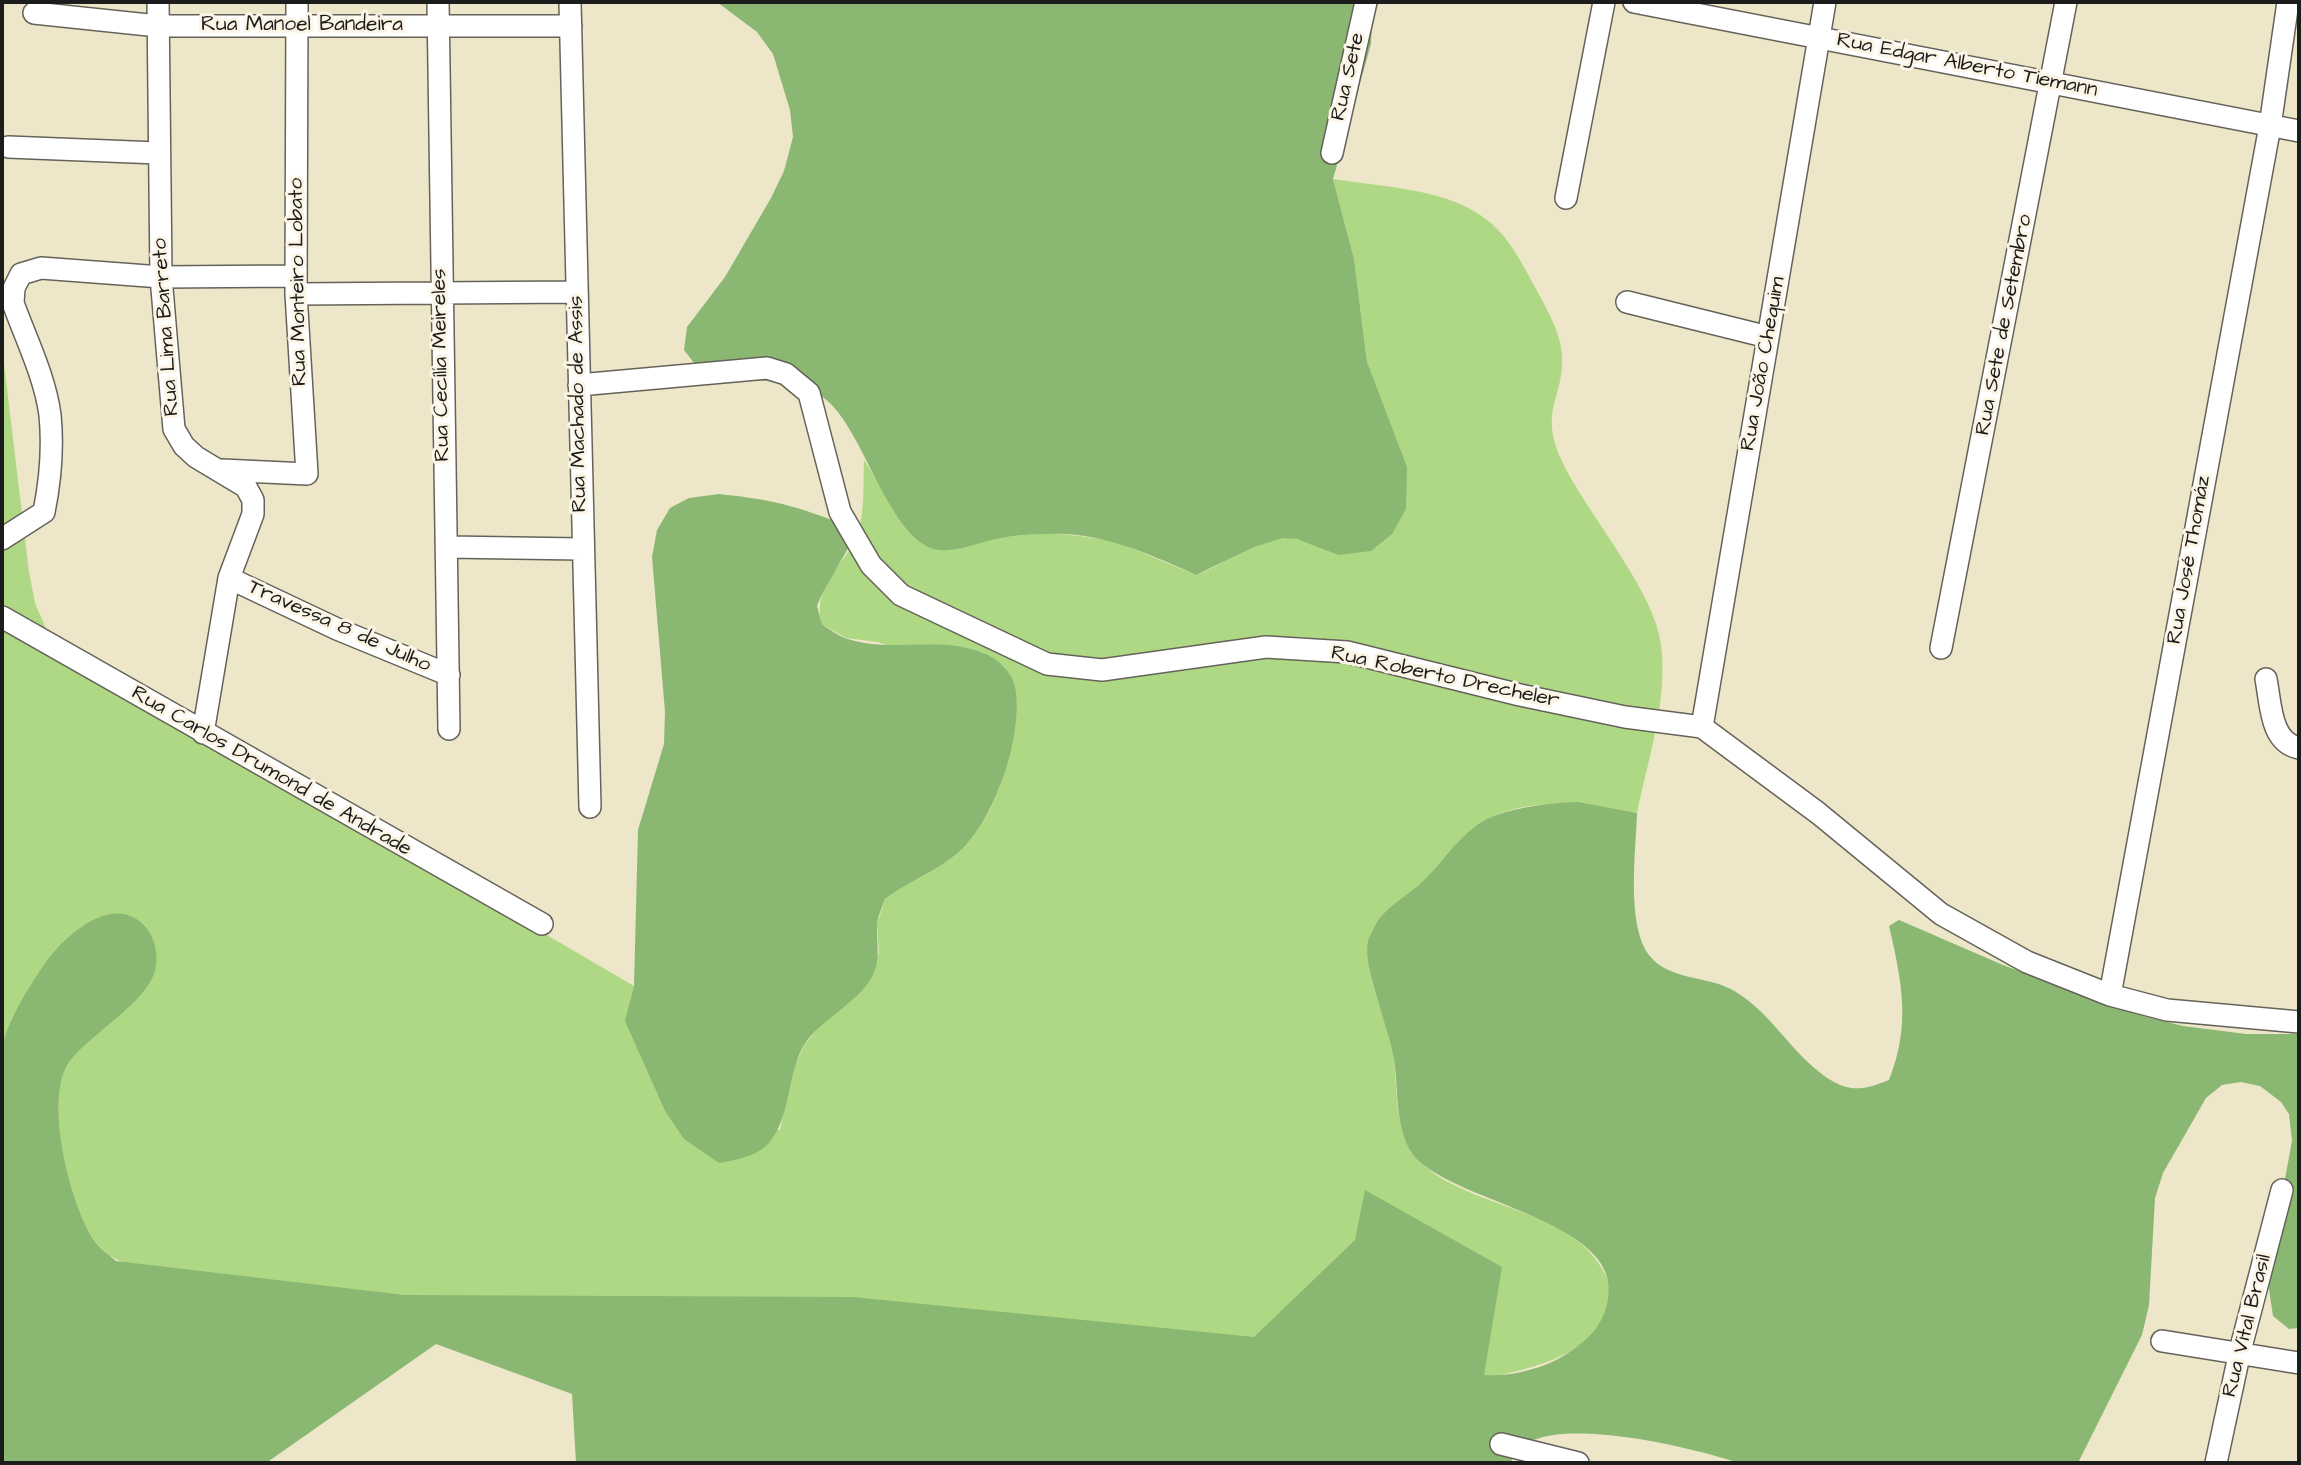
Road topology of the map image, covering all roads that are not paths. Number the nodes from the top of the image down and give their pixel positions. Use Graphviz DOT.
graph roads {
  1 [pos="158,2"];
  2 [pos="297,2"];
  3 [pos="438,2"];
  4 [pos="570,2"];
  5 [pos="1366,2"];
  6 [pos="1604,2"];
  7 [pos="1634,2"];
  8 [pos="1825,2"];
  9 [pos="2066,2"];
  10 [pos="2288,2"];
  11 [pos="34,13"];
  12 [pos="158,26"];
  13 [pos="570,26"];
  14 [pos="297,27"];
  15 [pos="438,27"];
  16 [pos="1819,38"];
  17 [pos="2053,81"];
  18 [pos="2270,126"];
  19 [pos="2299,131"];
  20 [pos="8,147"];
  21 [pos="158,153"];
  22 [pos="1332,153"];
  23 [pos="1566,198"];
  24 [pos="162,277"];
  25 [pos="296,285"];
  26 [pos="576,292"];
  27 [pos="440,294"];
  28 [pos="1627,302"];
  29 [pos="1768,337"];
  30 [pos="579,385"];
  31 [pos="219,470"];
  32 [pos="2,539"];
  33 [pos="447,547"];
  34 [pos="581,549"];
  35 [pos="229,578"];
  36 [pos="2,617"];
  37 [pos="1941,648"];
  38 [pos="449,675"];
  39 [pos="2266,679"];
  40 [pos="1702,727"];
  41 [pos="449,729"];
  42 [pos="203,733"];
  43 [pos="2299,748"];
  44 [pos="590,807"];
  45 [pos="542,925"];
  46 [pos="2109,995"];
  47 [pos="2299,1022"];
  48 [pos="2282,1190"];
  49 [pos="2162,1341"];
  50 [pos="2240,1351"];
  51 [pos="2299,1363"];
  52 [pos="1501,1444"];
  53 [pos="1578,1463"];
  54 [pos="2216,1463"];
  1 -- 12 [label="street, Rua Lima Barreto"];
  2 -- 14 [label="street, Rua Monteiro Lobato"];
  3 -- 15 [label="street, Rua Cecília Meireles"];
  4 -- 13 [label="street, Rua Machado de Assis"];
  5 -- 22 [label="street, Rua Sete"];
  6 -- 23 [label="street"];
  7 -- 16 [label="street, Rua Edgar Alberto Tiemann"];
  8 -- 16 [label="street, Rua João Chequim"];
  9 -- 17 [label="street, Rua Sete de Setembro"];
  10 -- 18 [label="street, Rua José Thomáz"];
  11 -- 12 [label="street, Rua Manoel Bandeira"];
  12 -- 14 [label="street, Rua Manoel Bandeira"];
  12 -- 21 [label="street, Rua Lima Barreto"];
  13 -- 15 [label="street, Rua Manoel Bandeira"];
  13 -- 26 [label="street, Rua Machado de Assis"];
  14 -- 15 [label="street, Rua Manoel Bandeira"];
  14 -- 25 [label="street, Rua Monteiro Lobato"];
  15 -- 27 [label="street, Rua Cecília Meireles"];
  16 -- 17 [label="street, Rua Edgar Alberto Tiemann"];
  16 -- 29 [label="street, Rua João Chequim"];
  17 -- 18 [label="street, Rua Edgar Alberto Tiemann"];
  17 -- 37 [label="street, Rua Sete de Setembro"];
  18 -- 19 [label="street, Rua Edgar Alberto Tiemann"];
  18 -- 46 [label="street, Rua José Thomáz"];
  20 -- 21 [label="street"];
  21 -- 24 [label="street, Rua Lima Barreto"];
  24 -- 25 [label="street"];
  24 -- 31 [label="street, Rua Lima Barreto"];
  24 -- 32 [label="street"];
  25 -- 27 [label="street"];
  25 -- 31 [label="street, Rua Monteiro Lobato"];
  26 -- 27 [label="street"];
  26 -- 30 [label="street, Rua Machado de Assis"];
  27 -- 33 [label="street, Rua Cecília Meireles"];
  28 -- 29 [label="street"];
  29 -- 40 [label="street, Rua João Chequim"];
  30 -- 34 [label="street, Rua Machado de Assis"];
  30 -- 40 [label="street, Rua Roberto Drecheler"];
  31 -- 35 [label="street, Rua Lima Barreto"];
  33 -- 34 [label="street"];
  33 -- 38 [label="street, Rua Cecília Meireles"];
  34 -- 44 [label="street, Rua Machado de Assis"];
  35 -- 38 [label="street, Travessa 8 de Julho"];
  35 -- 42 [label="street, Rua Lima Barreto"];
  36 -- 42 [label="street, Rua Carlos Drumond de Andrade"];
  38 -- 41 [label="street, Rua Cecília Meireles"];
  39 -- 43 [label="street"];
  40 -- 46 [label="street, Rua Roberto Drecheler"];
  42 -- 45 [label="street, Rua Carlos Drumond de Andrade"];
  46 -- 47 [label="street, Rua Roberto Drecheler"];
  48 -- 50 [label="street, Rua Vital Brasil"];
  49 -- 50 [label="street"];
  50 -- 51 [label="street"];
  50 -- 54 [label="street, Rua Vital Brasil"];
  52 -- 53 [label="street"];
}
